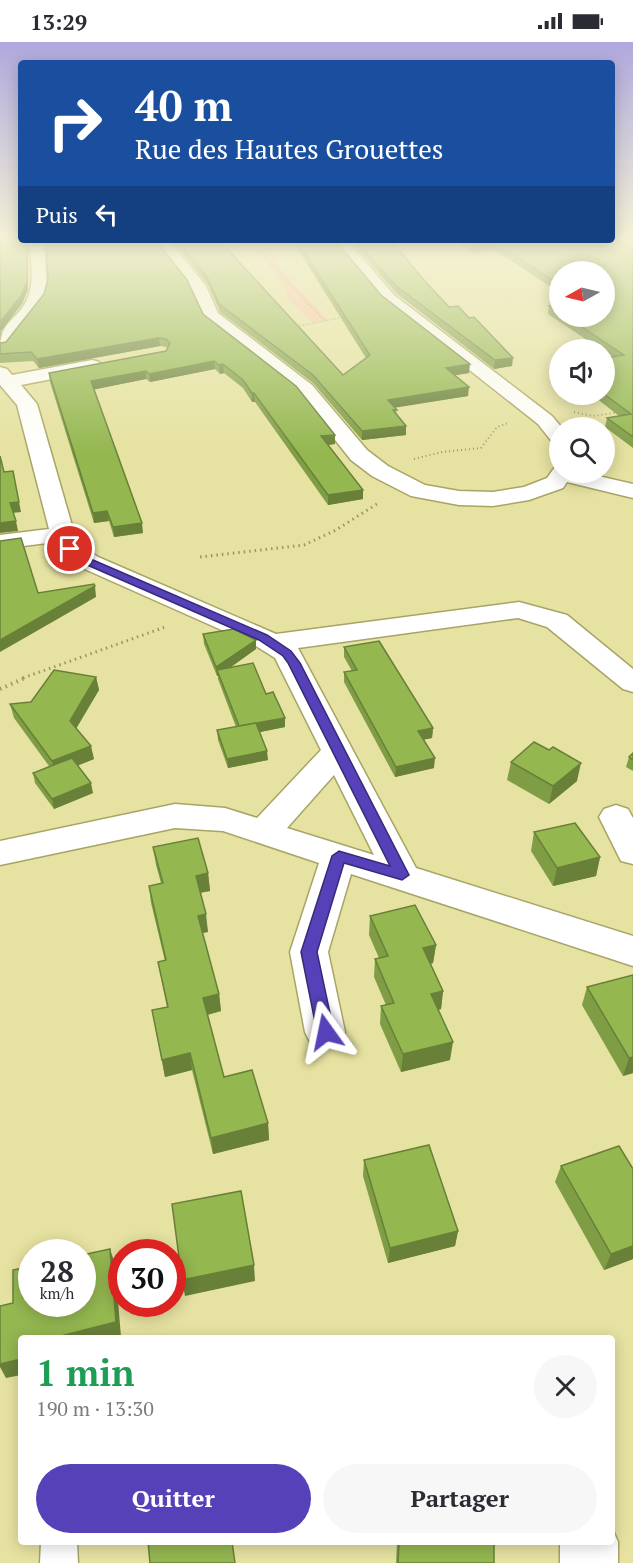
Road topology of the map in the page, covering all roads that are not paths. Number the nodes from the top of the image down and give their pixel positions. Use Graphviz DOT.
graph roads {
  1 [pos="27,311"];
  2 [pos="209,311"];
  3 [pos="405,311"];
  4 [pos="0,345"];
  5 [pos="114,362"];
  6 [pos="4,377"];
  7 [pos="549,426"];
  8 [pos="555,483"];
  9 [pos="600,483"];
  10 [pos="633,491"];
  11 [pos="63,534"];
  12 [pos="0,542"];
  13 [pos="274,644"];
  14 [pos="633,683"];
  15 [pos="337,752"];
  16 [pos="616,817"];
  17 [pos="263,833"];
  18 [pos="633,852"];
  19 [pos="0,853"];
  20 [pos="339,856"];
  21 [pos="402,875"];
  22 [pos="633,951"];
  23 [pos="326,1032"];
  24 [pos="59,1545"];
  25 [pos="589,1545"];
  26 [pos="59,1563"];
  27 [pos="589,1563"];
  1 -- 4 [label="street"];
  2 -- 8 [label="street"];
  3 -- 7 [label="street"];
  5 -- 6 [label="street"];
  6 -- 11 [label="street"];
  9 -- 10 [label="street"];
  11 -- 12 [label="street"];
  11 -- 13 [label="street"];
  13 -- 14 [label="street"];
  13 -- 15 [label="street"];
  15 -- 17 [label="street"];
  15 -- 21 [label="street"];
  16 -- 18 [label="street"];
  17 -- 19 [label="street"];
  17 -- 20 [label="street"];
  20 -- 21 [label="street"];
  20 -- 23 [label="street"];
  21 -- 22 [label="street"];
  24 -- 26 [label="lane"];
  25 -- 27 [label="street"];
}
